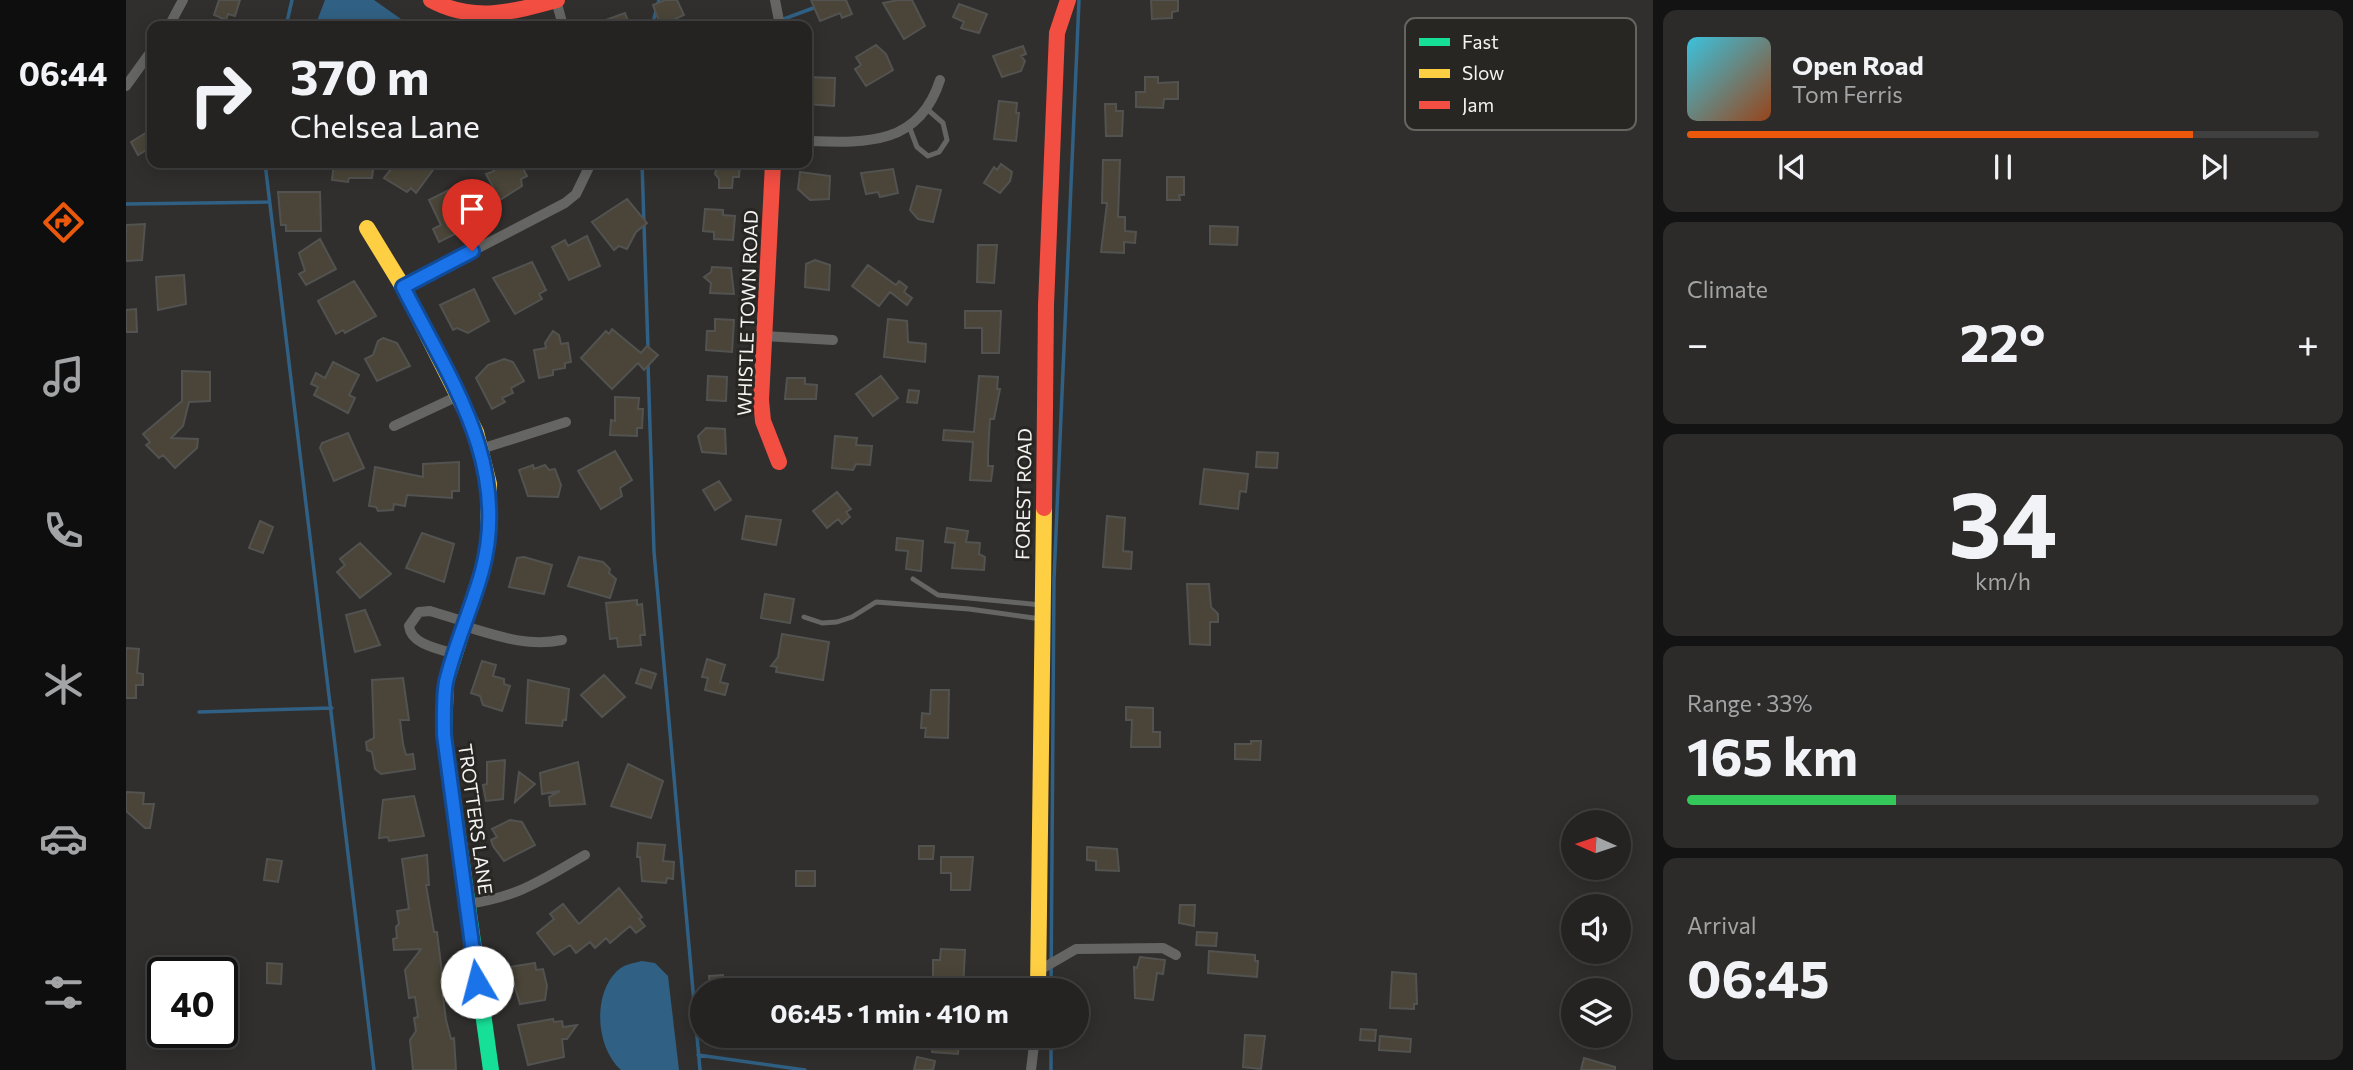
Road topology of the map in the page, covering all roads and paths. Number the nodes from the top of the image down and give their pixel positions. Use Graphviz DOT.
graph roads {
  1 [pos="183,0"];
  2 [pos="431,0"];
  3 [pos="556,0"];
  4 [pos="775,0"];
  5 [pos="1068,0"];
  6 [pos="172,21"];
  7 [pos="562,21"];
  8 [pos="779,21"];
  9 [pos="147,57"];
  10 [pos="940,80"];
  11 [pos="126,86"];
  12 [pos="927,108"];
  13 [pos="909,126"];
  14 [pos="812,141"];
  15 [pos="589,168"];
  16 [pos="773,168"];
  17 [pos="367,228"];
  18 [pos="403,287"];
  19 [pos="764,336"];
  20 [pos="833,340"];
  21 [pos="458,397"];
  22 [pos="566,422"];
  23 [pos="394,426"];
  24 [pos="481,449"];
  25 [pos="779,463"];
  26 [pos="912,579"];
  27 [pos="1041,612"];
  28 [pos="804,617"];
  29 [pos="465,624"];
  30 [pos="562,640"];
  31 [pos="455,654"];
  32 [pos="585,855"];
  33 [pos="467,904"];
  34 [pos="1176,955"];
  35 [pos="1038,971"];
  36 [pos="1038,978"];
  37 [pos="1034,1048"];
  38 [pos="491,1070"];
  39 [pos="1031,1070"];
  1 -- 6 [label="street"];
  2 -- 3 [label="street"];
  3 -- 7 [label="street"];
  4 -- 8 [label="street"];
  5 -- 27 [label="street, FOREST ROAD"];
  9 -- 11 [label="street"];
  10 -- 12 [label="street"];
  12 -- 13 [label="street"];
  12 -- 13 [label="lane"];
  13 -- 14 [label="street"];
  15 -- 18 [label="street"];
  16 -- 19 [label="street, WHISTLE TOWN ROAD"];
  17 -- 18 [label="street, TROTTERS LANE"];
  18 -- 21 [label="street, TROTTERS LANE"];
  19 -- 20 [label="street"];
  19 -- 25 [label="street, WHISTLE TOWN ROAD"];
  21 -- 23 [label="street"];
  21 -- 24 [label="street, TROTTERS LANE"];
  22 -- 24 [label="street"];
  24 -- 29 [label="street, TROTTERS LANE"];
  26 -- 27 [label="lane"];
  27 -- 28 [label="lane"];
  27 -- 35 [label="street, FOREST ROAD"];
  29 -- 30 [label="street"];
  29 -- 31 [label="street, TROTTERS LANE"];
  29 -- 31 [label="street"];
  31 -- 33 [label="street, TROTTERS LANE"];
  32 -- 33 [label="street"];
  33 -- 38 [label="street, TROTTERS LANE"];
  34 -- 35 [label="street"];
  35 -- 36 [label="street, FOREST ROAD"];
  37 -- 39 [label="street"];
}
